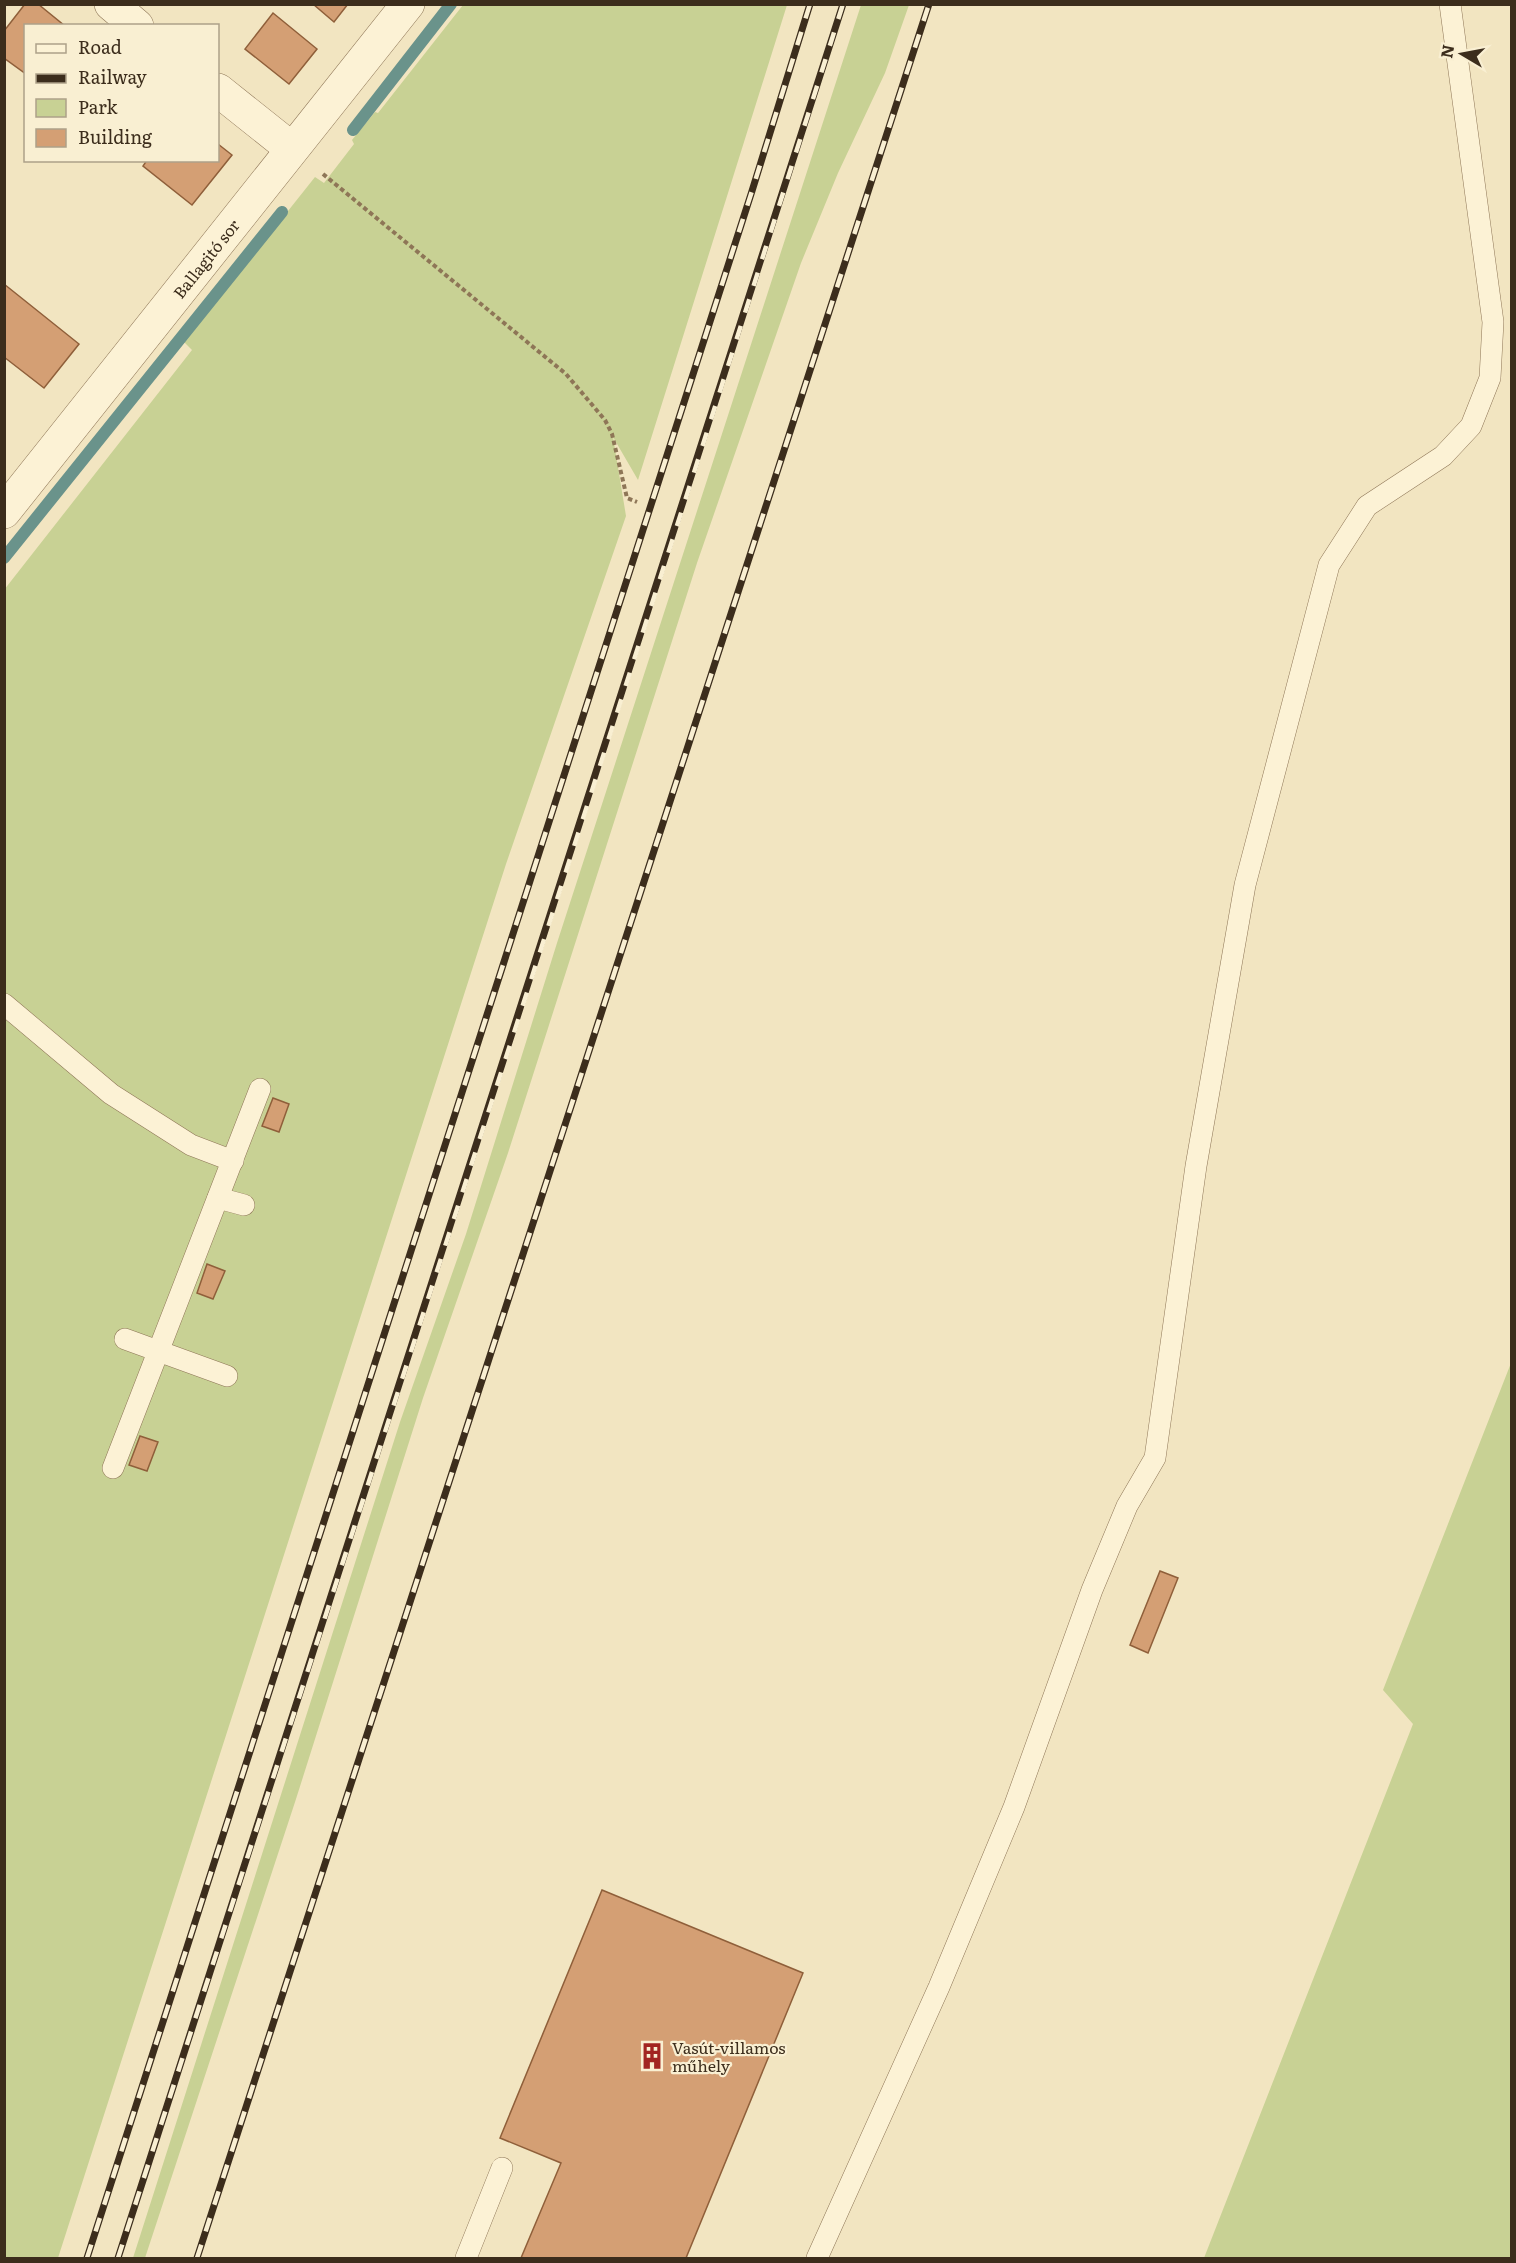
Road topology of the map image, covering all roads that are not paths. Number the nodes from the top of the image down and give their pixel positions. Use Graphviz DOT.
graph roads {
  1 [pos="111,4"];
  2 [pos="408,4"];
  3 [pos="1450,4"];
  4 [pos="135,24"];
  5 [pos="219,91"];
  6 [pos="292,149"];
  7 [pos="4,512"];
  8 [pos="4,1004"];
  9 [pos="260,1089"];
  10 [pos="233,1161"];
  11 [pos="218,1197"];
  12 [pos="244,1205"];
  13 [pos="125,1339"];
  14 [pos="159,1351"];
  15 [pos="227,1376"];
  16 [pos="113,1468"];
  17 [pos="502,2168"];
  18 [pos="466,2259"];
  19 [pos="817,2259"];
  1 -- 4 [label="street"];
  2 -- 6 [label="street, Ballagitó sor"];
  3 -- 19 [label="lane"];
  5 -- 6 [label="street"];
  6 -- 7 [label="street, Ballagitó sor"];
  8 -- 10 [label="lane"];
  9 -- 10 [label="lane"];
  10 -- 11 [label="lane"];
  11 -- 12 [label="lane"];
  11 -- 14 [label="lane"];
  13 -- 14 [label="lane"];
  14 -- 15 [label="lane"];
  14 -- 16 [label="lane"];
  17 -- 18 [label="lane"];
}
